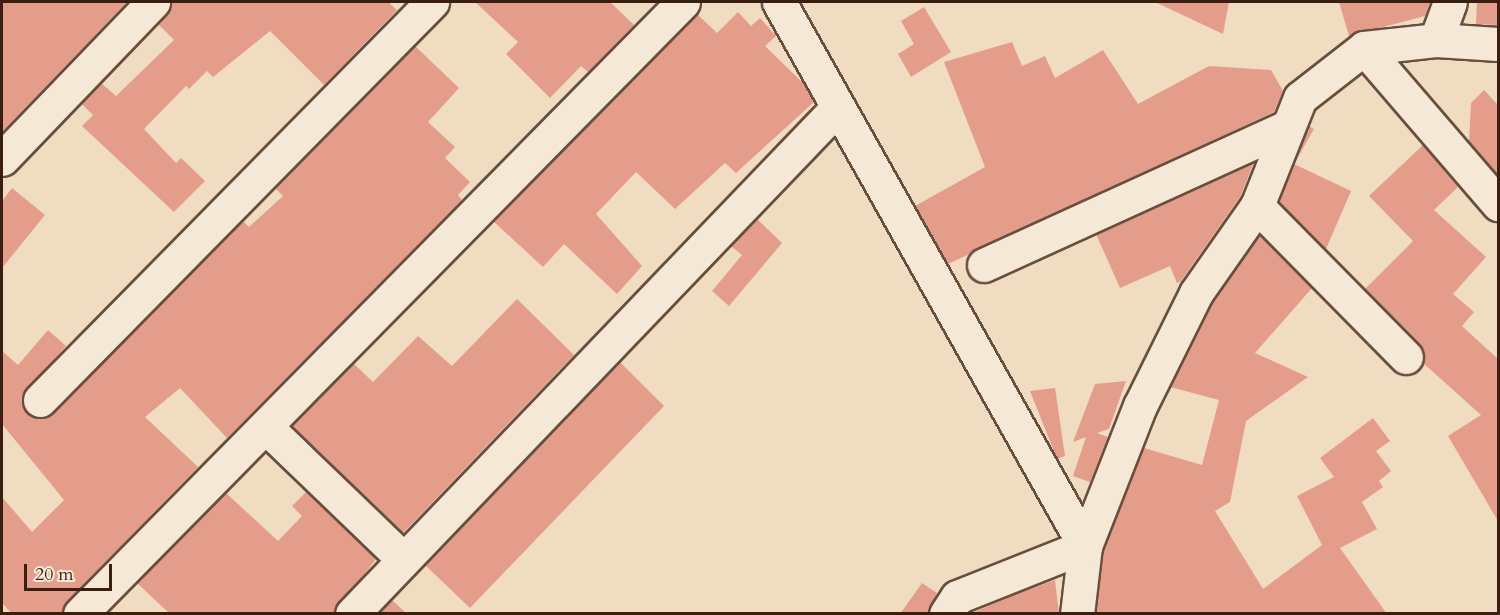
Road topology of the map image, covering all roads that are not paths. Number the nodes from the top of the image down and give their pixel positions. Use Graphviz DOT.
graph roads {
  1 [pos="153,2"];
  2 [pos="432,2"];
  3 [pos="683,2"];
  4 [pos="779,2"];
  5 [pos="1450,2"];
  6 [pos="1436,40"];
  7 [pos="1498,44"];
  8 [pos="1364,48"];
  9 [pos="838,107"];
  10 [pos="1284,128"];
  11 [pos="2,159"];
  12 [pos="1498,204"];
  13 [pos="1257,206"];
  14 [pos="984,265"];
  15 [pos="1406,357"];
  16 [pos="40,400"];
  17 [pos="266,427"];
  18 [pos="1085,546"];
  19 [pos="402,558"];
  20 [pos="80,614"];
  21 [pos="352,614"];
  22 [pos="946,614"];
  23 [pos="1077,614"];
  1 -- 11 [label="street"];
  2 -- 16 [label="street"];
  3 -- 17 [label="street"];
  4 -- 9 [label="street"];
  5 -- 6 [label="street"];
  6 -- 7 [label="street"];
  6 -- 8 [label="street"];
  8 -- 10 [label="street"];
  8 -- 12 [label="street"];
  9 -- 18 [label="street"];
  9 -- 19 [label="street"];
  10 -- 13 [label="street"];
  10 -- 14 [label="street"];
  13 -- 15 [label="street"];
  13 -- 18 [label="street"];
  17 -- 19 [label="street"];
  17 -- 20 [label="street"];
  18 -- 22 [label="street"];
  18 -- 23 [label="street"];
  19 -- 21 [label="street"];
}
